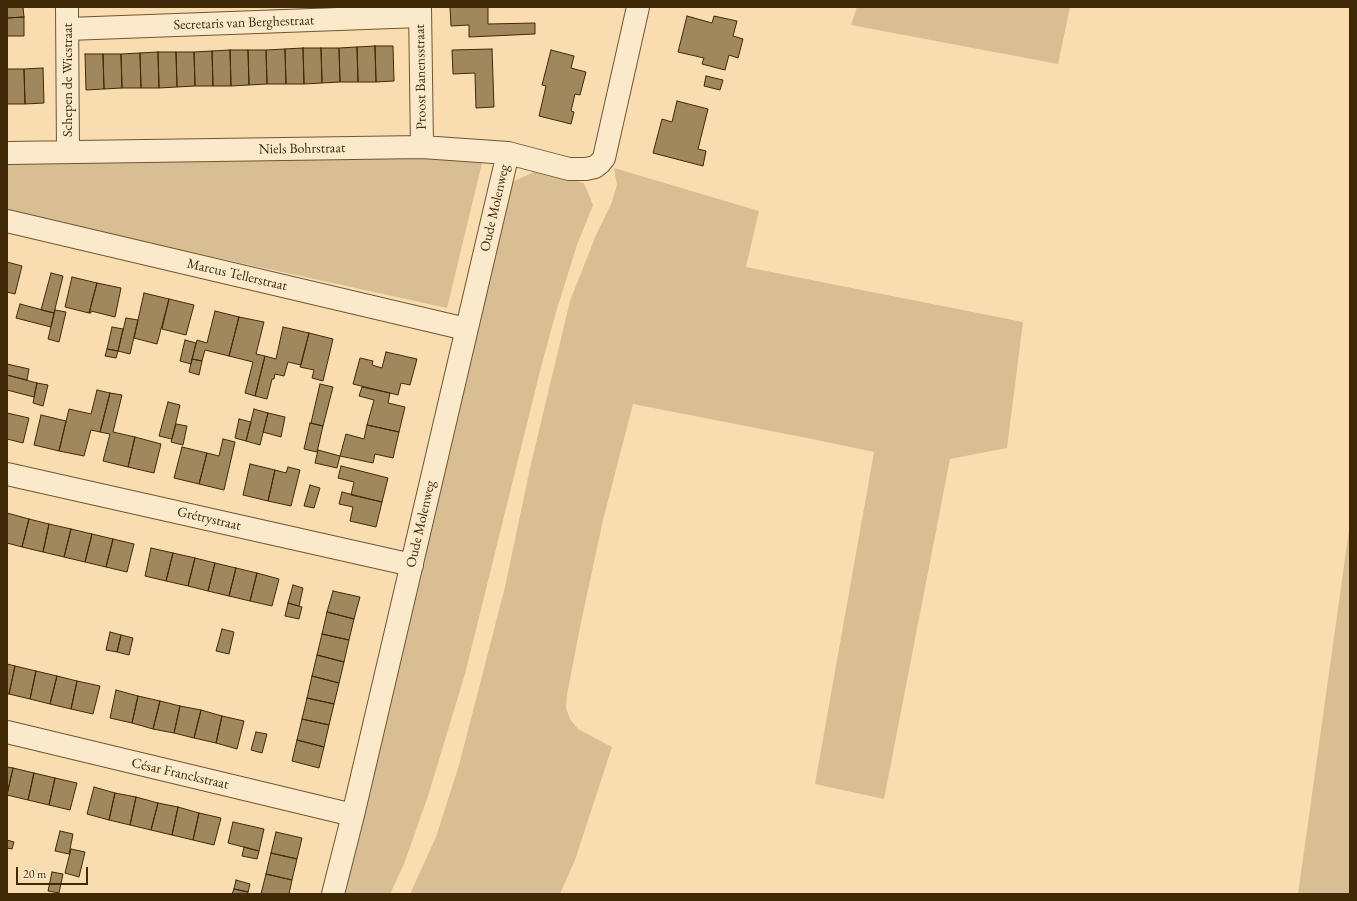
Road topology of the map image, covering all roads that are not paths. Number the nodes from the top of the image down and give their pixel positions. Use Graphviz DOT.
graph roads {
  1 [pos="67,7"];
  2 [pos="638,7"];
  3 [pos="420,12"];
  4 [pos="68,29"];
  5 [pos="422,147"];
  6 [pos="68,152"];
  7 [pos="7,153"];
  8 [pos="508,153"];
  9 [pos="7,221"];
  10 [pos="466,329"];
  11 [pos="7,474"];
  12 [pos="412,565"];
  13 [pos="7,732"];
  14 [pos="353,815"];
  15 [pos="333,894"];
  1 -- 4 [label="street, Schepen de Wicstraat"];
  2 -- 8 [label="street, Niels Bohrstraat"];
  3 -- 4 [label="street, Secretaris van Berghestraat"];
  3 -- 5 [label="street, Proost Banensstraat"];
  4 -- 6 [label="street, Schepen de Wicstraat"];
  5 -- 6 [label="street, Niels Bohrstraat"];
  5 -- 8 [label="street, Niels Bohrstraat"];
  6 -- 7 [label="street, Niels Bohrstraat"];
  8 -- 10 [label="street, Oude Molenweg"];
  9 -- 10 [label="street, Marcus Tellerstraat"];
  10 -- 12 [label="street, Oude Molenweg"];
  11 -- 12 [label="street, Grétrystraat"];
  12 -- 14 [label="street, Oude Molenweg"];
  13 -- 14 [label="street, César Franckstraat"];
  14 -- 15 [label="street, Oude Molenweg"];
}
